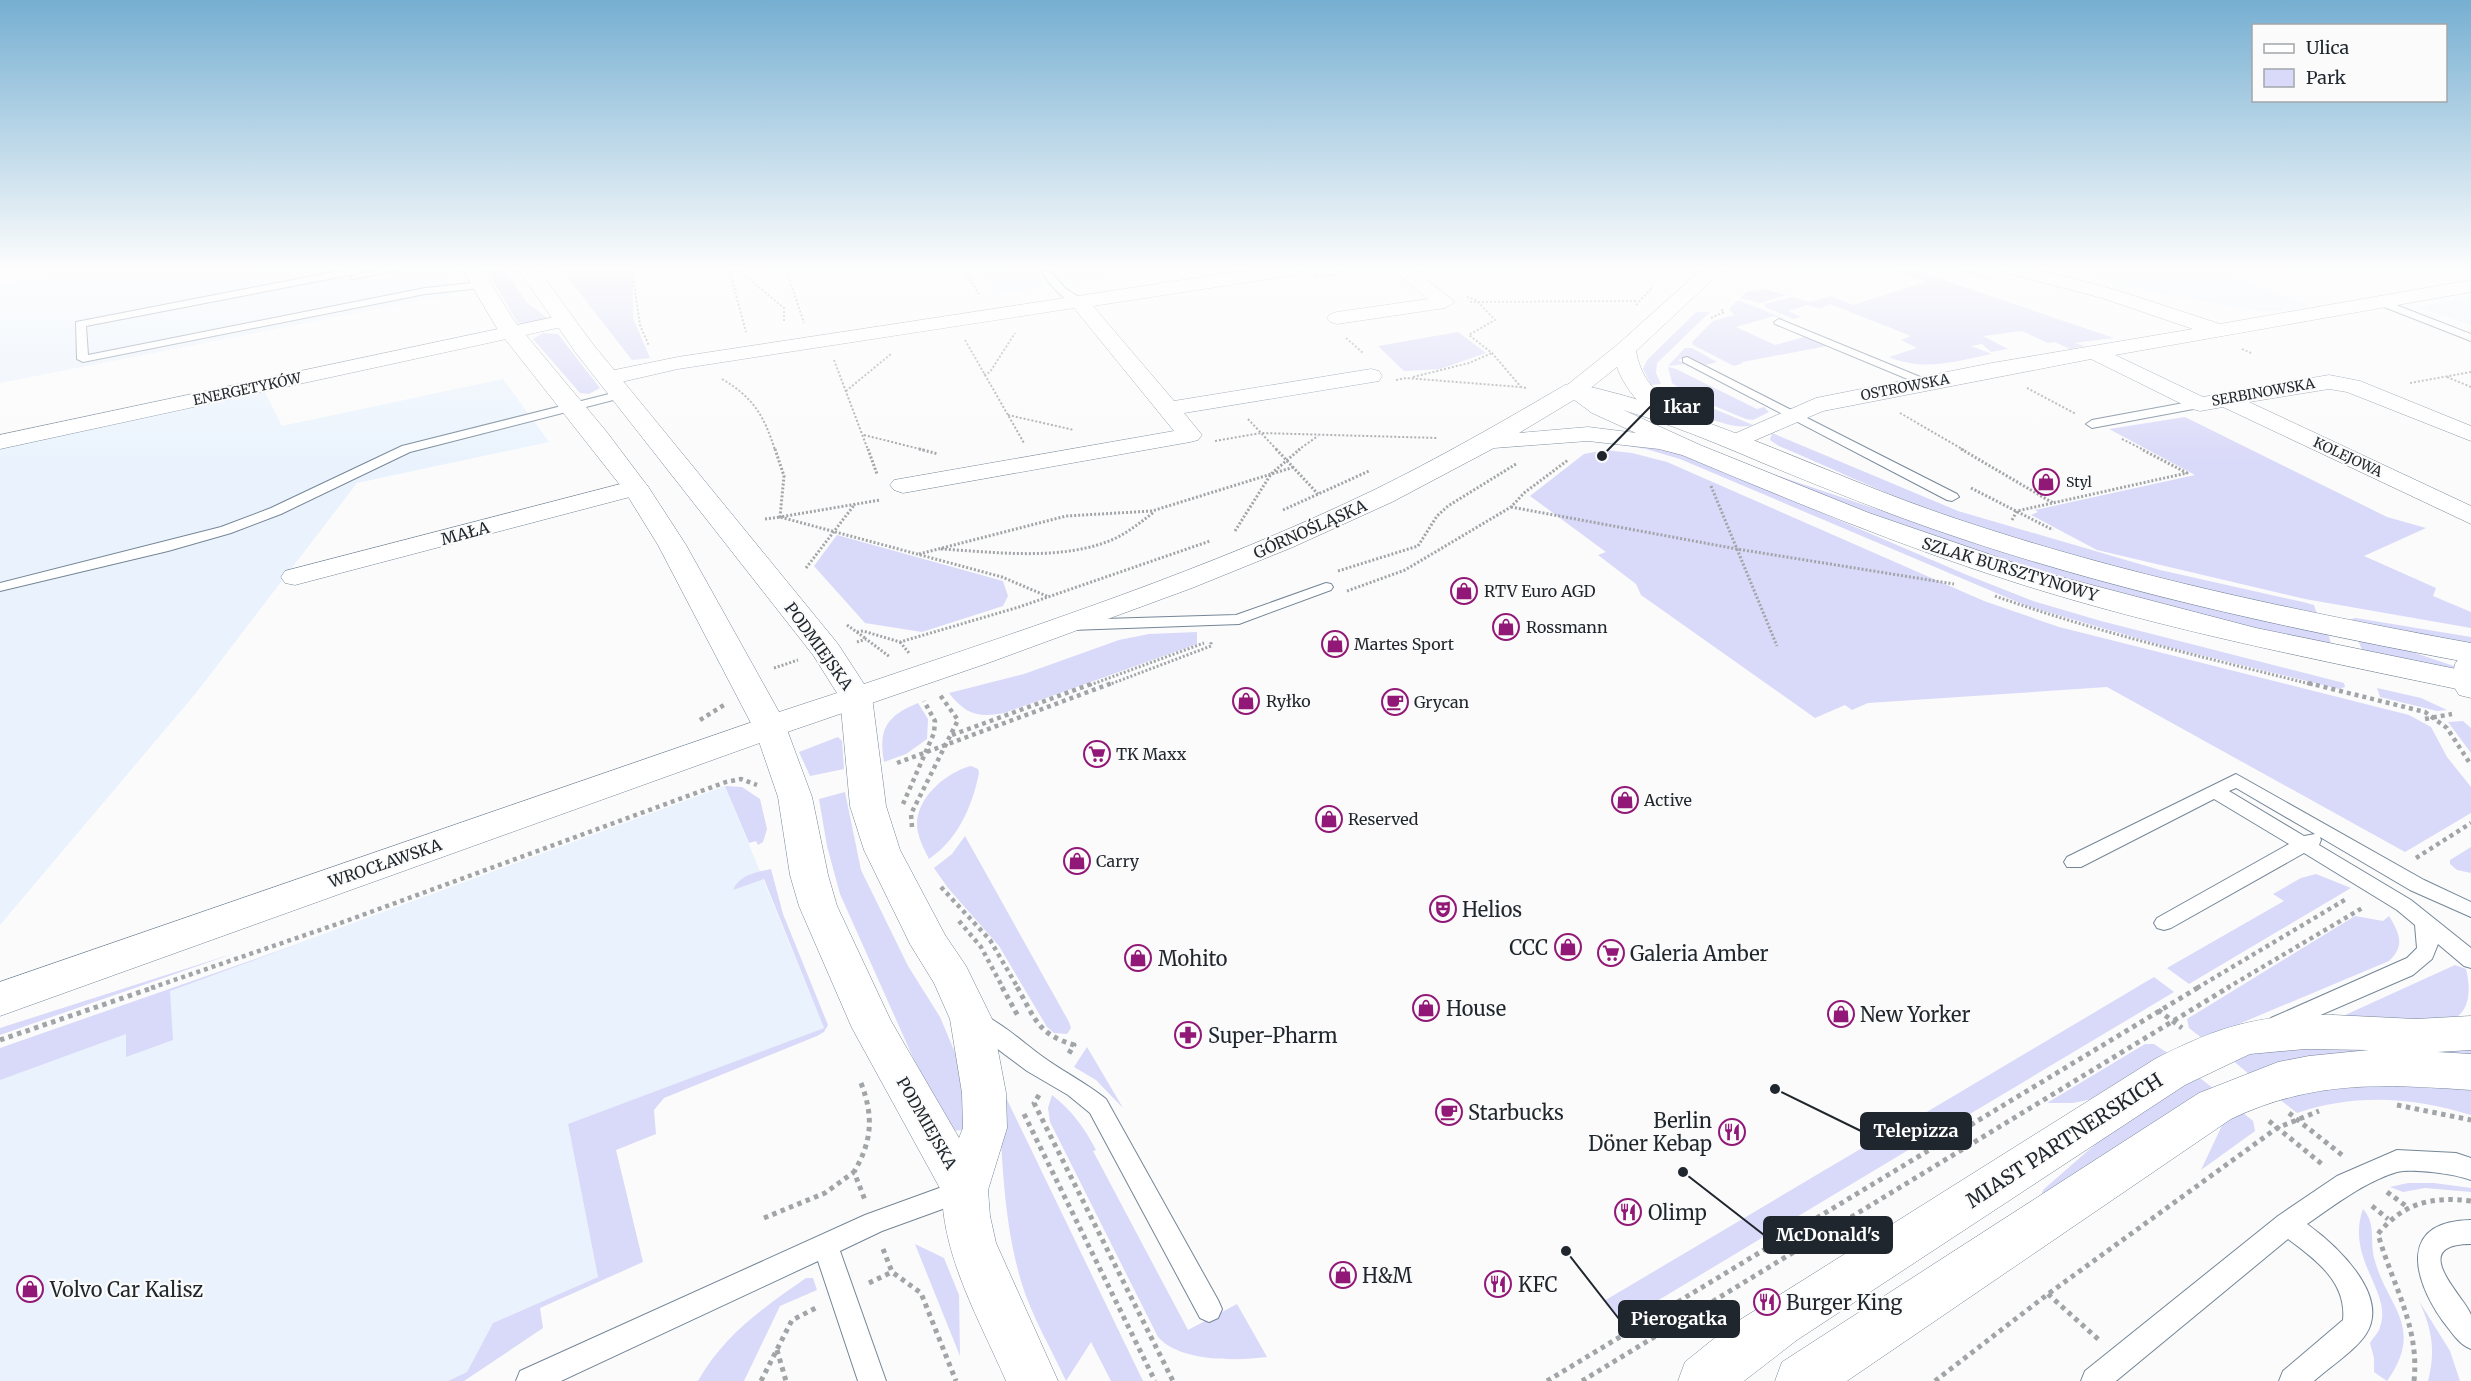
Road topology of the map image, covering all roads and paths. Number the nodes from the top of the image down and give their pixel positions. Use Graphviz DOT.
graph roads {
  1 [pos="81,333"];
  2 [pos="212,333"];
  3 [pos="504,333"];
  4 [pos="512,333"];
  5 [pos="574,333"];
  6 [pos="641,333"];
  7 [pos="872,333"];
  8 [pos="961,333"];
  9 [pos="1015,333"];
  10 [pos="1105,333"];
  11 [pos="1345,333"];
  12 [pos="1472,333"];
  13 [pos="1643,333"];
  14 [pos="1807,333"];
  15 [pos="2204,333"];
  16 [pos="896,350"];
  17 [pos="1625,350"];
  18 [pos="830,351"];
  19 [pos="2094,352"];
  20 [pos="1492,353"];
  21 [pos="1687,360"];
  22 [pos="678,363"];
  23 [pos="1377,371"];
  24 [pos="984,375"];
  25 [pos="2445,376"];
  26 [pos="1406,378"];
  27 [pos="1926,383"];
  28 [pos="2017,383"];
  29 [pos="615,386"];
  30 [pos="1521,387"];
  31 [pos="2471,387"];
  32 [pos="1529,390"];
  33 [pos="1572,390"];
  34 [pos="846,391"];
  35 [pos="1229,399"];
  36 [pos="2224,399"];
  37 [pos="2200,404"];
  38 [pos="574,406"];
  39 [pos="1169,409"];
  40 [pos="1899,413"];
  41 [pos="1794,414"];
  42 [pos="1007,415"];
  43 [pos="1676,417"];
  44 [pos="2093,424"];
  45 [pos="1076,431"];
  46 [pos="1261,433"];
  47 [pos="2471,434"];
  48 [pos="863,435"];
  49 [pos="1318,436"];
  50 [pos="1441,438"];
  51 [pos="0,442"];
  52 [pos="1735,442"];
  53 [pos="1482,445"];
  54 [pos="1027,448"];
  55 [pos="1691,450"];
  56 [pos="939,454"];
  57 [pos="1286,459"];
  58 [pos="1520,462"];
  59 [pos="1294,467"];
  60 [pos="1375,468"];
  61 [pos="1271,474"];
  62 [pos="1708,477"];
  63 [pos="891,483"];
  64 [pos="636,488"];
  65 [pos="1318,494"];
  66 [pos="1952,496"];
  67 [pos="2053,503"];
  68 [pos="855,504"];
  69 [pos="1511,507"];
  70 [pos="1158,509"];
  71 [pos="1274,514"];
  72 [pos="2471,516"];
  73 [pos="780,517"];
  74 [pos="765,519"];
  75 [pos="2008,525"];
  76 [pos="1241,529"];
  77 [pos="834,531"];
  78 [pos="1235,531"];
  79 [pos="1225,535"];
  80 [pos="1215,539"];
  81 [pos="937,548"];
  82 [pos="1737,549"];
  83 [pos="919,554"];
  84 [pos="806,568"];
  85 [pos="1333,572"];
  86 [pos="1946,575"];
  87 [pos="295,577"];
  88 [pos="0,586"];
  89 [pos="1326,587"];
  90 [pos="1992,595"];
  91 [pos="1049,597"];
  92 [pos="1212,622"];
  93 [pos="1060,625"];
  94 [pos="857,633"];
  95 [pos="900,642"];
  96 [pos="1777,646"];
  97 [pos="924,673"];
  98 [pos="2470,674"];
  99 [pos="2374,694"];
  100 [pos="856,697"];
  101 [pos="2376,700"];
  102 [pos="2452,714"];
  103 [pos="2435,717"];
  104 [pos="2425,718"];
  105 [pos="770,728"];
  106 [pos="948,745"];
  107 [pos="2471,765"];
  108 [pos="864,770"];
  109 [pos="777,788"];
  110 [pos="2215,790"];
  111 [pos="2471,823"];
  112 [pos="912,831"];
  113 [pos="2325,832"];
  114 [pos="2304,844"];
  115 [pos="2074,862"];
  116 [pos="2393,872"];
  117 [pos="935,879"];
  118 [pos="2417,885"];
  119 [pos="2372,894"];
  120 [pos="2471,910"];
  121 [pos="2423,919"];
  122 [pos="2164,923"];
  123 [pos="2471,923"];
  124 [pos="2471,960"];
  125 [pos="0,999"];
  126 [pos="971,1018"];
  127 [pos="2471,1033"];
  128 [pos="2249,1037"];
  129 [pos="0,1040"];
  130 [pos="856,1072"];
  131 [pos="2471,1072"];
  132 [pos="1053,1075"];
  133 [pos="2388,1104"];
  134 [pos="2328,1108"];
  135 [pos="2262,1116"];
  136 [pos="2471,1120"];
  137 [pos="2277,1128"];
  138 [pos="2323,1165"];
  139 [pos="2471,1169"];
  140 [pos="854,1172"];
  141 [pos="965,1190"];
  142 [pos="2471,1201"];
  143 [pos="2372,1206"];
  144 [pos="764,1218"];
  145 [pos="2388,1219"];
  146 [pos="874,1223"];
  147 [pos="2287,1224"];
  148 [pos="2471,1232"];
  149 [pos="825,1246"];
  150 [pos="1209,1309"];
  151 [pos="2471,1336"];
  152 [pos="776,1350"];
  153 [pos="530,1381"];
  154 [pos="786,1381"];
  155 [pos="872,1381"];
  156 [pos="956,1381"];
  157 [pos="1032,1381"];
  158 [pos="1173,1381"];
  159 [pos="1547,1381"];
  160 [pos="1582,1381"];
  161 [pos="1704,1381"];
  162 [pos="1801,1381"];
  163 [pos="1935,1381"];
  164 [pos="2095,1381"];
  165 [pos="2293,1381"];
  166 [pos="2414,1381"];
  1 -- 2 [label="lane"];
  3 -- 51 [label="street, ENERGETYKÓW"];
  4 -- 38 [label="main road, PODMIEJSKA"];
  5 -- 29 [label="main road, PODMIEJSKA"];
  6 -- 22 [label="path"];
  7 -- 22 [label="street"];
  8 -- 24 [label="path"];
  9 -- 24 [label="path"];
  10 -- 39 [label="street"];
  11 -- 23 [label="path"];
  12 -- 20 [label="path"];
  13 -- 17 [label="main road, GÓRNOŚLĄSKA"];
  14 -- 27 [label="lane"];
  15 -- 19 [label="street, OSTROWSKA"];
  16 -- 34 [label="path"];
  17 -- 33 [label="main road, GÓRNOŚLĄSKA"];
  17 -- 43 [label="main road"];
  18 -- 34 [label="path"];
  19 -- 27 [label="street, OSTROWSKA"];
  19 -- 37 [label="street, SERBINOWSKA"];
  20 -- 26 [label="path"];
  20 -- 30 [label="path"];
  21 -- 41 [label="lane"];
  22 -- 29 [label="street"];
  22 -- 73 [label="path"];
  23 -- 26 [label="path"];
  23 -- 35 [label="street"];
  24 -- 42 [label="path"];
  25 -- 31 [label="path"];
  26 -- 30 [label="path"];
  27 -- 41 [label="street, OSTROWSKA"];
  28 -- 44 [label="path"];
  29 -- 38 [label="lane"];
  29 -- 100 [label="main road, PODMIEJSKA"];
  30 -- 32 [label="path"];
  33 -- 43 [label="main road"];
  33 -- 53 [label="main road, GÓRNOŚLĄSKA"];
  33 -- 55 [label="main road, SZLAK BURSZTYNOWY"];
  34 -- 48 [label="path"];
  35 -- 39 [label="street"];
  35 -- 46 [label="path"];
  36 -- 37 [label="street, SERBINOWSKA"];
  36 -- 47 [label="street, SERBINOWSKA"];
  36 -- 72 [label="street, KOLEJOWA"];
  37 -- 44 [label="lane"];
  38 -- 64 [label="main road, PODMIEJSKA"];
  38 -- 88 [label="lane"];
  39 -- 63 [label="street"];
  40 -- 67 [label="path"];
  41 -- 52 [label="street, OSTROWSKA"];
  41 -- 66 [label="lane"];
  42 -- 45 [label="path"];
  42 -- 54 [label="path"];
  43 -- 52 [label="main road, SZLAK BURSZTYNOWY"];
  44 -- 67 [label="path"];
  46 -- 49 [label="path"];
  46 -- 57 [label="path"];
  48 -- 56 [label="path"];
  48 -- 63 [label="path"];
  49 -- 50 [label="path"];
  49 -- 57 [label="path"];
  52 -- 98 [label="main road, SZLAK BURSZTYNOWY"];
  53 -- 55 [label="main road"];
  53 -- 93 [label="main road, GÓRNOŚLĄSKA"];
  55 -- 98 [label="main road, SZLAK BURSZTYNOWY"];
  57 -- 59 [label="path"];
  57 -- 61 [label="path"];
  58 -- 85 [label="path"];
  59 -- 61 [label="path"];
  59 -- 65 [label="path"];
  60 -- 65 [label="path"];
  61 -- 70 [label="path"];
  61 -- 78 [label="path"];
  62 -- 82 [label="path"];
  64 -- 87 [label="street, MAŁA"];
  64 -- 105 [label="main road, PODMIEJSKA"];
  65 -- 71 [label="path"];
  67 -- 75 [label="path"];
  68 -- 77 [label="path"];
  69 -- 82 [label="path"];
  70 -- 81 [label="path"];
  70 -- 81 [label="path"];
  73 -- 74 [label="path"];
  73 -- 77 [label="path"];
  76 -- 78 [label="path"];
  77 -- 83 [label="path"];
  77 -- 84 [label="path"];
  78 -- 79 [label="path"];
  80 -- 91 [label="path"];
  81 -- 83 [label="path"];
  82 -- 86 [label="path"];
  82 -- 96 [label="path"];
  83 -- 91 [label="path"];
  89 -- 92 [label="lane"];
  90 -- 101 [label="path"];
  91 -- 95 [label="path"];
  92 -- 93 [label="lane"];
  92 -- 106 [label="path"];
  93 -- 97 [label="main road, GÓRNOŚLĄSKA"];
  94 -- 95 [label="path"];
  95 -- 97 [label="path"];
  97 -- 100 [label="main road, GÓRNOŚLĄSKA"];
  97 -- 106 [label="path"];
  99 -- 101 [label="path"];
  100 -- 105 [label="main road, WROCŁAWSKA"];
  100 -- 108 [label="street, PODMIEJSKA"];
  101 -- 103 [label="path"];
  102 -- 103 [label="path"];
  103 -- 104 [label="path"];
  103 -- 107 [label="path"];
  105 -- 109 [label="street, PODMIEJSKA"];
  105 -- 125 [label="main road, WROCŁAWSKA"];
  106 -- 108 [label="path"];
  106 -- 112 [label="path"];
  108 -- 126 [label="street, PODMIEJSKA"];
  109 -- 129 [label="path"];
  109 -- 141 [label="street, PODMIEJSKA"];
  110 -- 113 [label="lane"];
  110 -- 114 [label="lane"];
  110 -- 115 [label="lane"];
  111 -- 116 [label="path"];
  113 -- 114 [label="lane"];
  113 -- 116 [label="lane"];
  114 -- 119 [label="lane"];
  114 -- 122 [label="lane"];
  116 -- 118 [label="lane"];
  117 -- 132 [label="path"];
  118 -- 120 [label="lane"];
  118 -- 123 [label="lane"];
  119 -- 121 [label="lane"];
  119 -- 159 [label="path"];
  119 -- 160 [label="path"];
  121 -- 124 [label="lane"];
  121 -- 128 [label="lane"];
  126 -- 132 [label="lane"];
  126 -- 141 [label="street, PODMIEJSKA"];
  127 -- 128 [label="street, MIAST PARTNERSKICH"];
  128 -- 161 [label="street, MIAST PARTNERSKICH"];
  130 -- 140 [label="path"];
  131 -- 162 [label="street"];
  132 -- 150 [label="lane"];
  132 -- 158 [label="path"];
  133 -- 136 [label="path"];
  134 -- 137 [label="path"];
  135 -- 137 [label="path"];
  137 -- 138 [label="path"];
  137 -- 163 [label="path"];
  139 -- 147 [label="lane"];
  140 -- 144 [label="path"];
  140 -- 146 [label="path"];
  141 -- 146 [label="lane"];
  141 -- 157 [label="street, PODMIEJSKA"];
  142 -- 145 [label="path"];
  143 -- 145 [label="path"];
  145 -- 166 [label="path"];
  146 -- 149 [label="lane"];
  146 -- 156 [label="path"];
  147 -- 164 [label="lane"];
  147 -- 165 [label="lane"];
  148 -- 151 [label="lane"];
  149 -- 153 [label="lane"];
  149 -- 155 [label="lane"];
  152 -- 154 [label="path"];
}
